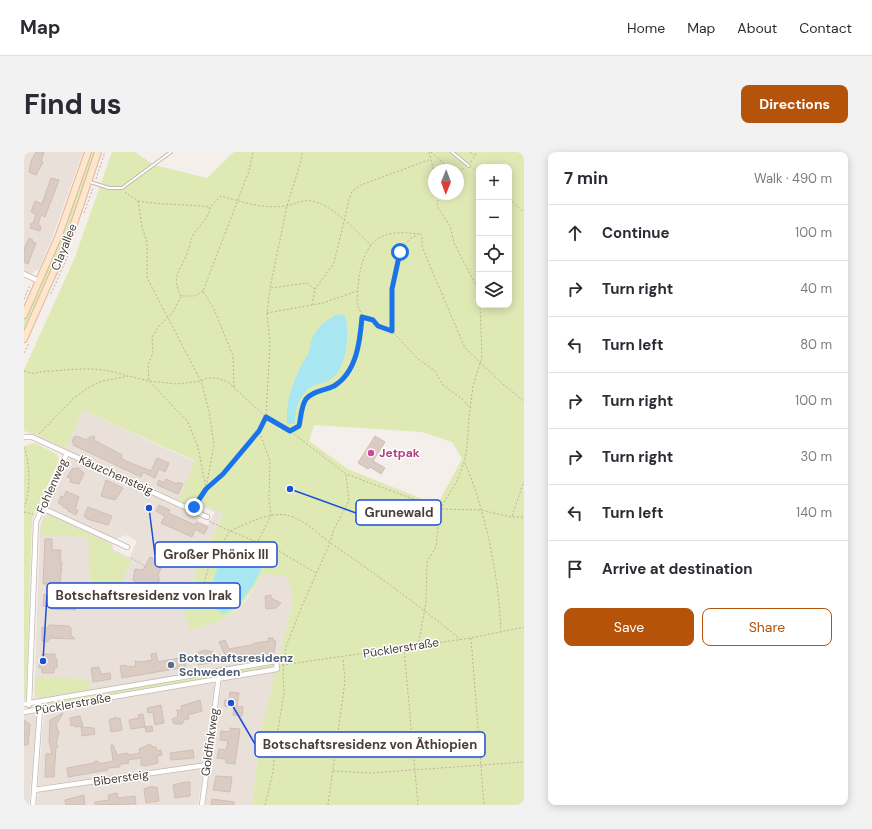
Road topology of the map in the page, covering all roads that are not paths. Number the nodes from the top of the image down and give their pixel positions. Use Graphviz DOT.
graph roads {
  1 [pos="88,152"];
  2 [pos="98,152"];
  3 [pos="170,152"];
  4 [pos="452,152"];
  5 [pos="469,166"];
  6 [pos="88,181"];
  7 [pos="24,274"];
  8 [pos="39,281"];
  9 [pos="24,315"];
  10 [pos="24,339"];
  11 [pos="24,437"];
  12 [pos="67,453"];
  13 [pos="42,508"];
  14 [pos="207,517"];
  15 [pos="127,547"];
  16 [pos="216,672"];
  17 [pos="218,679"];
  18 [pos="39,702"];
  19 [pos="27,704"];
  20 [pos="40,709"];
  21 [pos="30,711"];
  22 [pos="24,712"];
  23 [pos="207,765"];
  24 [pos="34,790"];
  25 [pos="33,805"];
  26 [pos="202,805"];
  1 -- 8 [label="main road, Clayallee"];
  2 -- 6 [label="main road, Clayallee"];
  3 -- 6 [label="lane"];
  4 -- 5 [label="lane"];
  6 -- 10 [label="main road, Clayallee"];
  7 -- 8 [label="street"];
  8 -- 9 [label="main road, Clayallee"];
  11 -- 12 [label="street, Käuzchensteig"];
  12 -- 13 [label="street, Fohlenweg"];
  12 -- 14 [label="street, Käuzchensteig"];
  13 -- 15 [label="street"];
  13 -- 19 [label="street, Fohlenweg"];
  16 -- 17 [label="street"];
  16 -- 17 [label="street, Pücklerstraße"];
  16 -- 18 [label="street, Pücklerstraße"];
  17 -- 20 [label="street, Pücklerstraße"];
  17 -- 23 [label="street, Goldfinkweg"];
  18 -- 19 [label="street, Pücklerstraße"];
  18 -- 20 [label="street"];
  19 -- 21 [label="street, Fohlenweg"];
  20 -- 21 [label="street, Pücklerstraße"];
  20 -- 24 [label="street"];
  21 -- 22 [label="street, Pücklerstraße"];
  23 -- 24 [label="street, Bibersteig"];
  23 -- 26 [label="street, Goldfinkweg"];
  24 -- 25 [label="street"];
}
